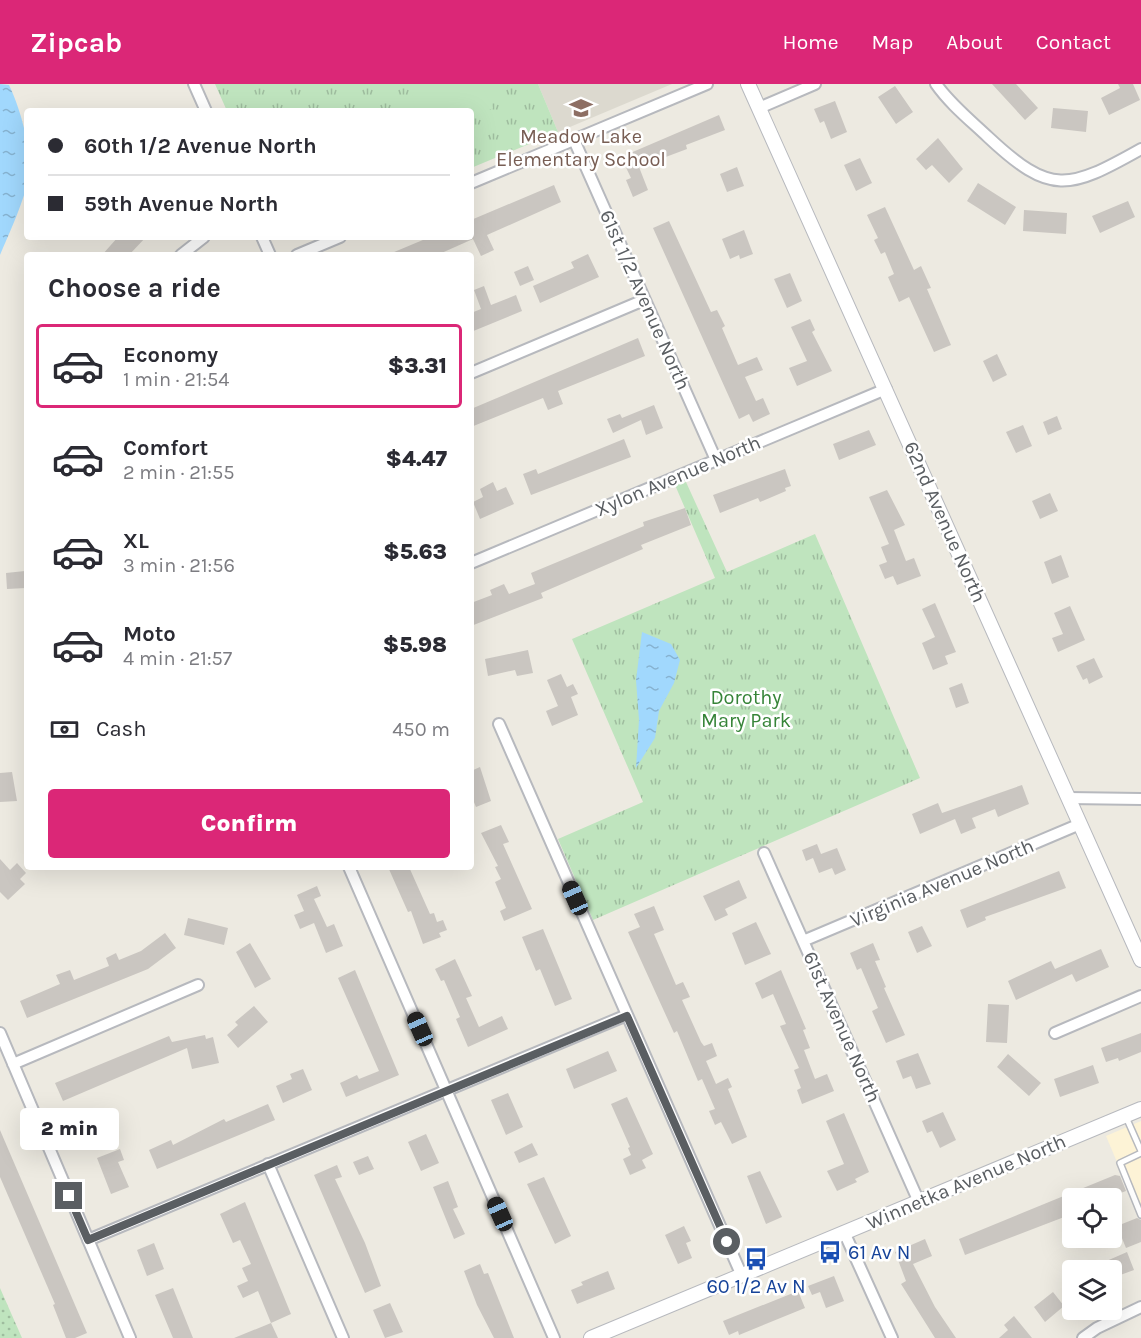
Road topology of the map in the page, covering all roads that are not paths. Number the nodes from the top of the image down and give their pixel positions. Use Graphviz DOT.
graph roads {
  1 [pos="194,84"];
  2 [pos="707,84"];
  3 [pos="748,84"];
  4 [pos="815,84"];
  5 [pos="936,84"];
  6 [pos="205,108"];
  7 [pos="759,108"];
  8 [pos="574,140"];
  9 [pos="1141,149"];
  10 [pos="474,182"];
  11 [pos="200,240"];
  12 [pos="333,240"];
  13 [pos="185,252"];
  14 [pos="304,252"];
  15 [pos="644,300"];
  16 [pos="474,372"];
  17 [pos="886,389"];
  18 [pos="716,460"];
  19 [pos="474,562"];
  20 [pos="499,724"];
  21 [pos="1068,798"];
  22 [pos="1141,799"];
  23 [pos="1080,825"];
  24 [pos="764,853"];
  25 [pos="350,870"];
  26 [pos="803,941"];
  27 [pos="1141,960"];
  28 [pos="198,985"];
  29 [pos="1141,996"];
  30 [pos="627,1016"];
  31 [pos="0,1033"];
  32 [pos="1055,1033"];
  33 [pos="13,1064"];
  34 [pos="446,1090"];
  35 [pos="1141,1109"];
  36 [pos="1125,1116"];
  37 [pos="1141,1152"];
  38 [pos="268,1164"];
  39 [pos="919,1202"];
  40 [pos="1141,1215"];
  41 [pos="844,1232"];
  42 [pos="88,1240"];
  43 [pos="742,1276"];
  44 [pos="1141,1307"];
  45 [pos="130,1338"];
  46 [pos="343,1338"];
  47 [pos="554,1338"];
  48 [pos="591,1338"];
  49 [pos="892,1338"];
  50 [pos="1083,1338"];
  1 -- 6 [label="street"];
  2 -- 8 [label="street"];
  3 -- 7 [label="street, 62nd Avenue North"];
  4 -- 7 [label="street"];
  5 -- 9 [label="street"];
  7 -- 17 [label="street, 62nd Avenue North"];
  8 -- 10 [label="street"];
  8 -- 15 [label="street, 61st 1/2 Avenue North"];
  11 -- 13 [label="street"];
  12 -- 14 [label="street"];
  15 -- 16 [label="street"];
  15 -- 18 [label="street, 61st 1/2 Avenue North"];
  17 -- 18 [label="street, Xylon Avenue North"];
  17 -- 21 [label="street, 62nd Avenue North"];
  18 -- 19 [label="street, Xylon Avenue North"];
  20 -- 30 [label="street"];
  21 -- 22 [label="street"];
  21 -- 23 [label="street, 62nd Avenue North"];
  23 -- 26 [label="street, Virginia Avenue North"];
  23 -- 27 [label="street, 62nd Avenue North"];
  24 -- 26 [label="street, 61st Avenue North"];
  25 -- 34 [label="street"];
  26 -- 39 [label="street, 61st Avenue North"];
  28 -- 33 [label="street"];
  29 -- 32 [label="street"];
  30 -- 34 [label="street"];
  30 -- 43 [label="street"];
  31 -- 33 [label="street"];
  33 -- 42 [label="street"];
  34 -- 38 [label="street"];
  34 -- 47 [label="street"];
  35 -- 36 [label="street, Winnetka Avenue North"];
  36 -- 37 [label="lane"];
  36 -- 39 [label="street, Winnetka Avenue North"];
  37 -- 40 [label="lane"];
  38 -- 42 [label="street"];
  38 -- 46 [label="street"];
  39 -- 41 [label="street, Winnetka Avenue North"];
  41 -- 43 [label="street, Winnetka Avenue North"];
  41 -- 49 [label="street"];
  42 -- 45 [label="street"];
  43 -- 48 [label="street, Winnetka Avenue North"];
  44 -- 50 [label="street"];
}
